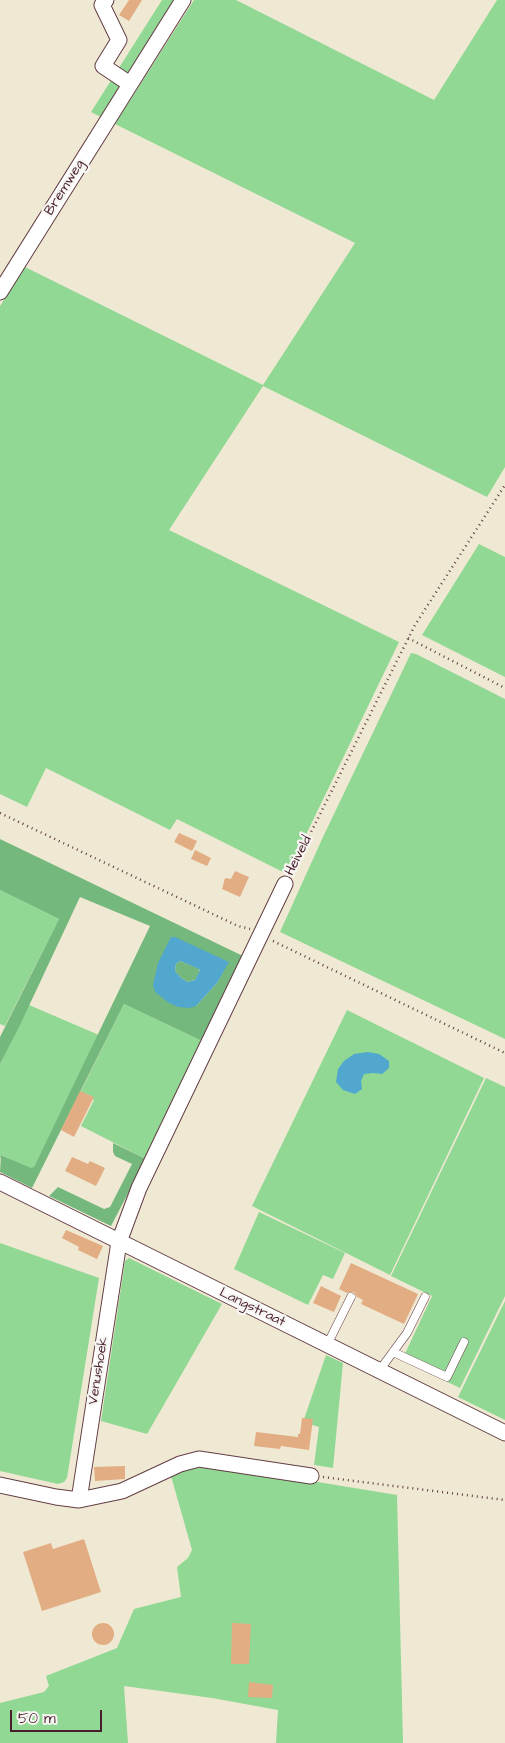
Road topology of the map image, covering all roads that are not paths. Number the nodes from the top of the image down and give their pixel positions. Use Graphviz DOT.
graph roads {
  1 [pos="106,0"];
  2 [pos="183,0"];
  3 [pos="130,84"];
  4 [pos="0,292"];
  5 [pos="285,884"];
  6 [pos="0,1182"];
  7 [pos="119,1242"];
  8 [pos="351,1297"];
  9 [pos="425,1297"];
  10 [pos="464,1342"];
  11 [pos="327,1345"];
  12 [pos="393,1352"];
  13 [pos="379,1371"];
  14 [pos="505,1433"];
  15 [pos="311,1476"];
  16 [pos="0,1485"];
  17 [pos="79,1500"];
  1 -- 3 [label="street"];
  2 -- 3 [label="street, Bremweg"];
  3 -- 4 [label="street, Bremweg"];
  5 -- 7 [label="street, Heiveld"];
  6 -- 7 [label="street, Langstraat"];
  7 -- 11 [label="street, Langstraat"];
  7 -- 17 [label="street, Venushoek"];
  8 -- 11 [label="lane"];
  9 -- 12 [label="lane"];
  10 -- 12 [label="lane"];
  11 -- 13 [label="street, Langstraat"];
  12 -- 13 [label="lane"];
  13 -- 14 [label="street, Langstraat"];
  15 -- 17 [label="street"];
  16 -- 17 [label="street"];
}
